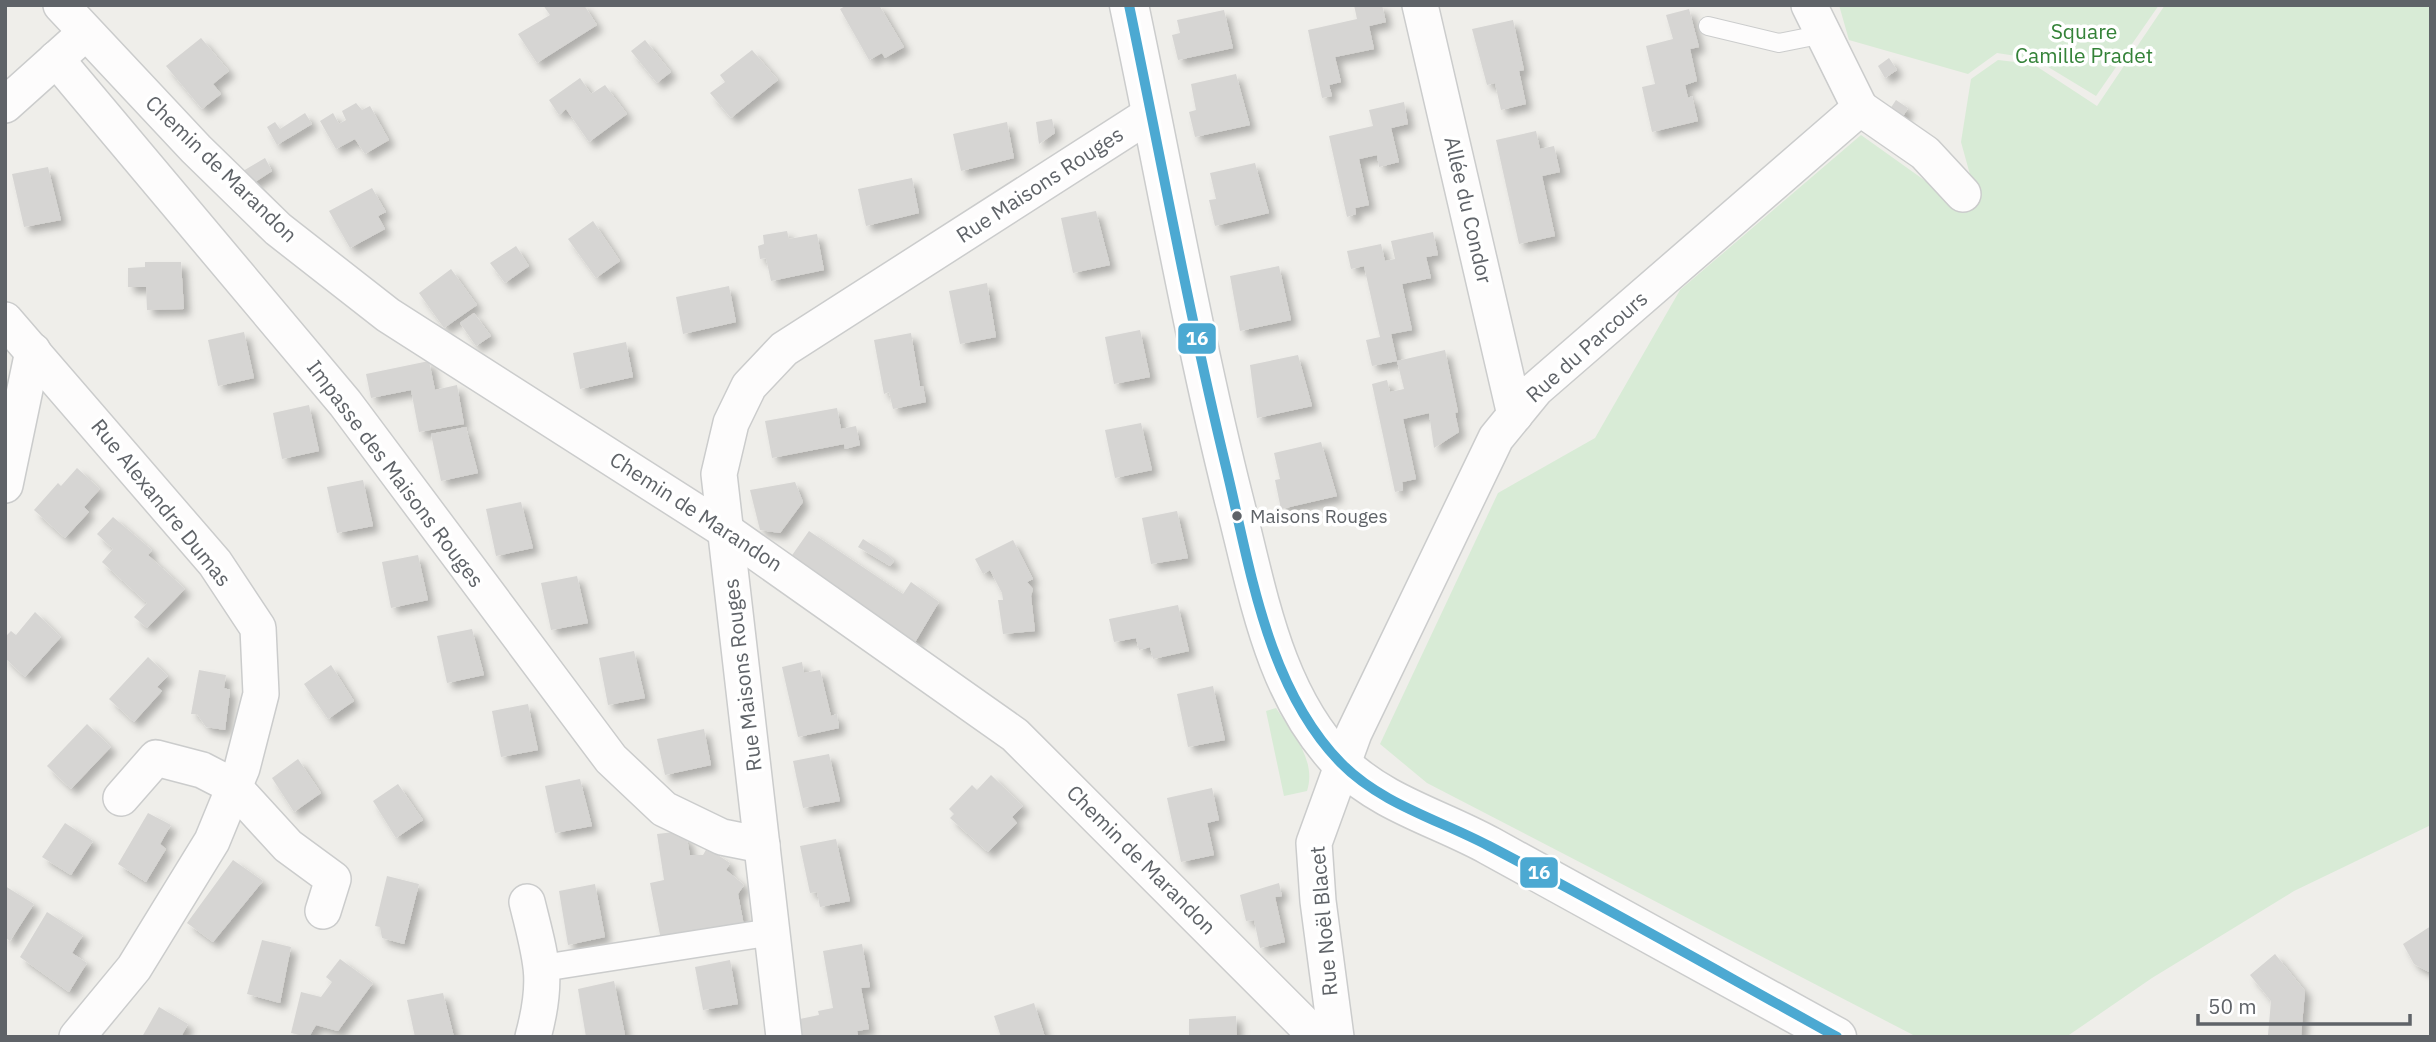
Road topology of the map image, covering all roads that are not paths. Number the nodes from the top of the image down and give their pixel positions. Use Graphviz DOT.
graph roads {
  1 [pos="61,5"];
  2 [pos="1129,5"];
  3 [pos="1420,5"];
  4 [pos="1816,20"];
  5 [pos="1708,26"];
  6 [pos="87,32"];
  7 [pos="56,60"];
  8 [pos="5,105"];
  9 [pos="1860,108"];
  10 [pos="1152,113"];
  11 [pos="1963,194"];
  12 [pos="5,320"];
  13 [pos="33,351"];
  14 [pos="1515,415"];
  15 [pos="5,485"];
  16 [pos="726,531"];
  17 [pos="1342,763"];
  18 [pos="233,786"];
  19 [pos="121,798"];
  20 [pos="762,845"];
  21 [pos="527,902"];
  22 [pos="323,911"];
  23 [pos="772,932"];
  24 [pos="543,968"];
  25 [pos="77,1037"];
  26 [pos="533,1037"];
  27 [pos="784,1037"];
  28 [pos="1317,1037"];
  29 [pos="1336,1037"];
  30 [pos="1837,1037"];
  1 -- 6 [label="street, Chemin de Marandon"];
  2 -- 10 [label="street"];
  3 -- 14 [label="street, Allée du Condor"];
  4 -- 5 [label="lane"];
  4 -- 9 [label="street"];
  6 -- 7 [label="street"];
  6 -- 16 [label="street, Chemin de Marandon"];
  7 -- 8 [label="street"];
  7 -- 20 [label="street, Impasse des Maisons Rouges"];
  9 -- 11 [label="street"];
  9 -- 14 [label="street, Rue du Parcours"];
  10 -- 16 [label="street, Rue Maisons Rouges"];
  10 -- 17 [label="street"];
  12 -- 13 [label="street, Rue Alexandre Dumas"];
  13 -- 15 [label="street"];
  13 -- 18 [label="street, Rue Alexandre Dumas"];
  14 -- 17 [label="street, Rue du Parcours"];
  16 -- 20 [label="street, Rue Maisons Rouges"];
  16 -- 28 [label="street, Chemin de Marandon"];
  17 -- 29 [label="street, Rue Noël Blacet"];
  17 -- 30 [label="street"];
  18 -- 19 [label="street"];
  18 -- 22 [label="street"];
  18 -- 25 [label="street, Rue Alexandre Dumas"];
  20 -- 23 [label="street, Rue Maisons Rouges"];
  21 -- 24 [label="street"];
  23 -- 24 [label="street"];
  23 -- 27 [label="street, Rue Maisons Rouges"];
  24 -- 26 [label="street"];
}
